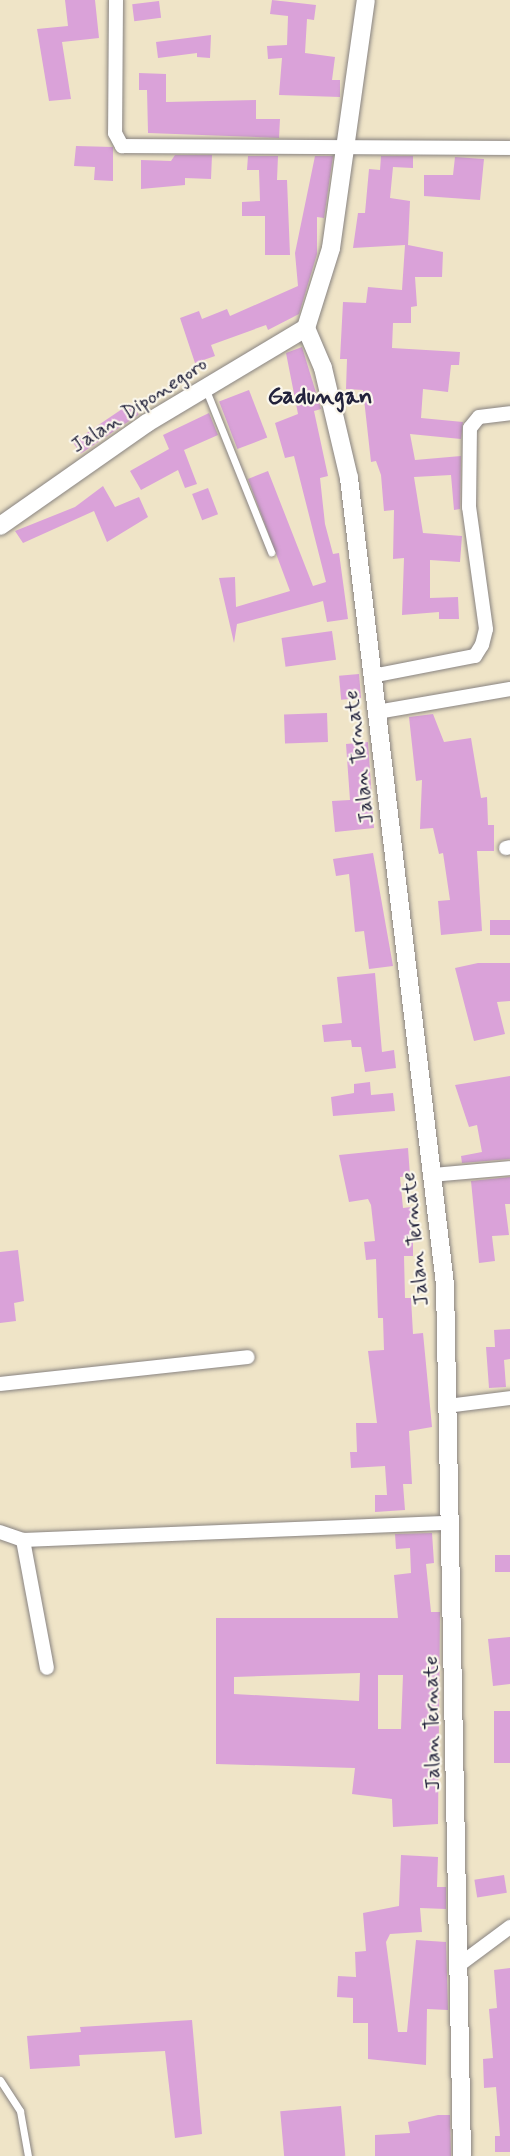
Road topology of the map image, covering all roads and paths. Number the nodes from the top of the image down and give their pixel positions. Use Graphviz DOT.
graph roads {
  1 [pos="116,0"];
  2 [pos="366,0"];
  3 [pos="510,148"];
  4 [pos="346,149"];
  5 [pos="306,328"];
  6 [pos="206,388"];
  7 [pos="510,413"];
  8 [pos="0,525"];
  9 [pos="271,552"];
  10 [pos="372,676"];
  11 [pos="510,689"];
  12 [pos="376,712"];
  13 [pos="510,1168"];
  14 [pos="432,1175"];
  15 [pos="248,1357"];
  16 [pos="0,1384"];
  17 [pos="510,1398"];
  18 [pos="447,1406"];
  19 [pos="450,1523"];
  20 [pos="0,1532"];
  21 [pos="23,1540"];
  22 [pos="47,1668"];
  23 [pos="510,1928"];
  24 [pos="459,1965"];
  25 [pos="0,2080"];
  26 [pos="28,2156"];
  27 [pos="462,2156"];
  1 -- 4 [label="street"];
  2 -- 4 [label="street"];
  3 -- 4 [label="street"];
  4 -- 5 [label="street"];
  5 -- 6 [label="street, Jalan Diponegoro"];
  5 -- 10 [label="street, Jalan Ternate"];
  6 -- 8 [label="street, Jalan Diponegoro"];
  6 -- 9 [label="lane"];
  7 -- 10 [label="street"];
  10 -- 12 [label="street, Jalan Ternate"];
  11 -- 12 [label="street"];
  12 -- 14 [label="street, Jalan Ternate"];
  13 -- 14 [label="street"];
  14 -- 18 [label="street, Jalan Ternate"];
  15 -- 16 [label="street"];
  17 -- 18 [label="street"];
  18 -- 19 [label="street, Jalan Ternate"];
  19 -- 21 [label="street"];
  19 -- 24 [label="street, Jalan Ternate"];
  20 -- 21 [label="street"];
  21 -- 22 [label="street"];
  23 -- 24 [label="street"];
  24 -- 27 [label="street, Jalan Ternate"];
  25 -- 26 [label="lane"];
}
